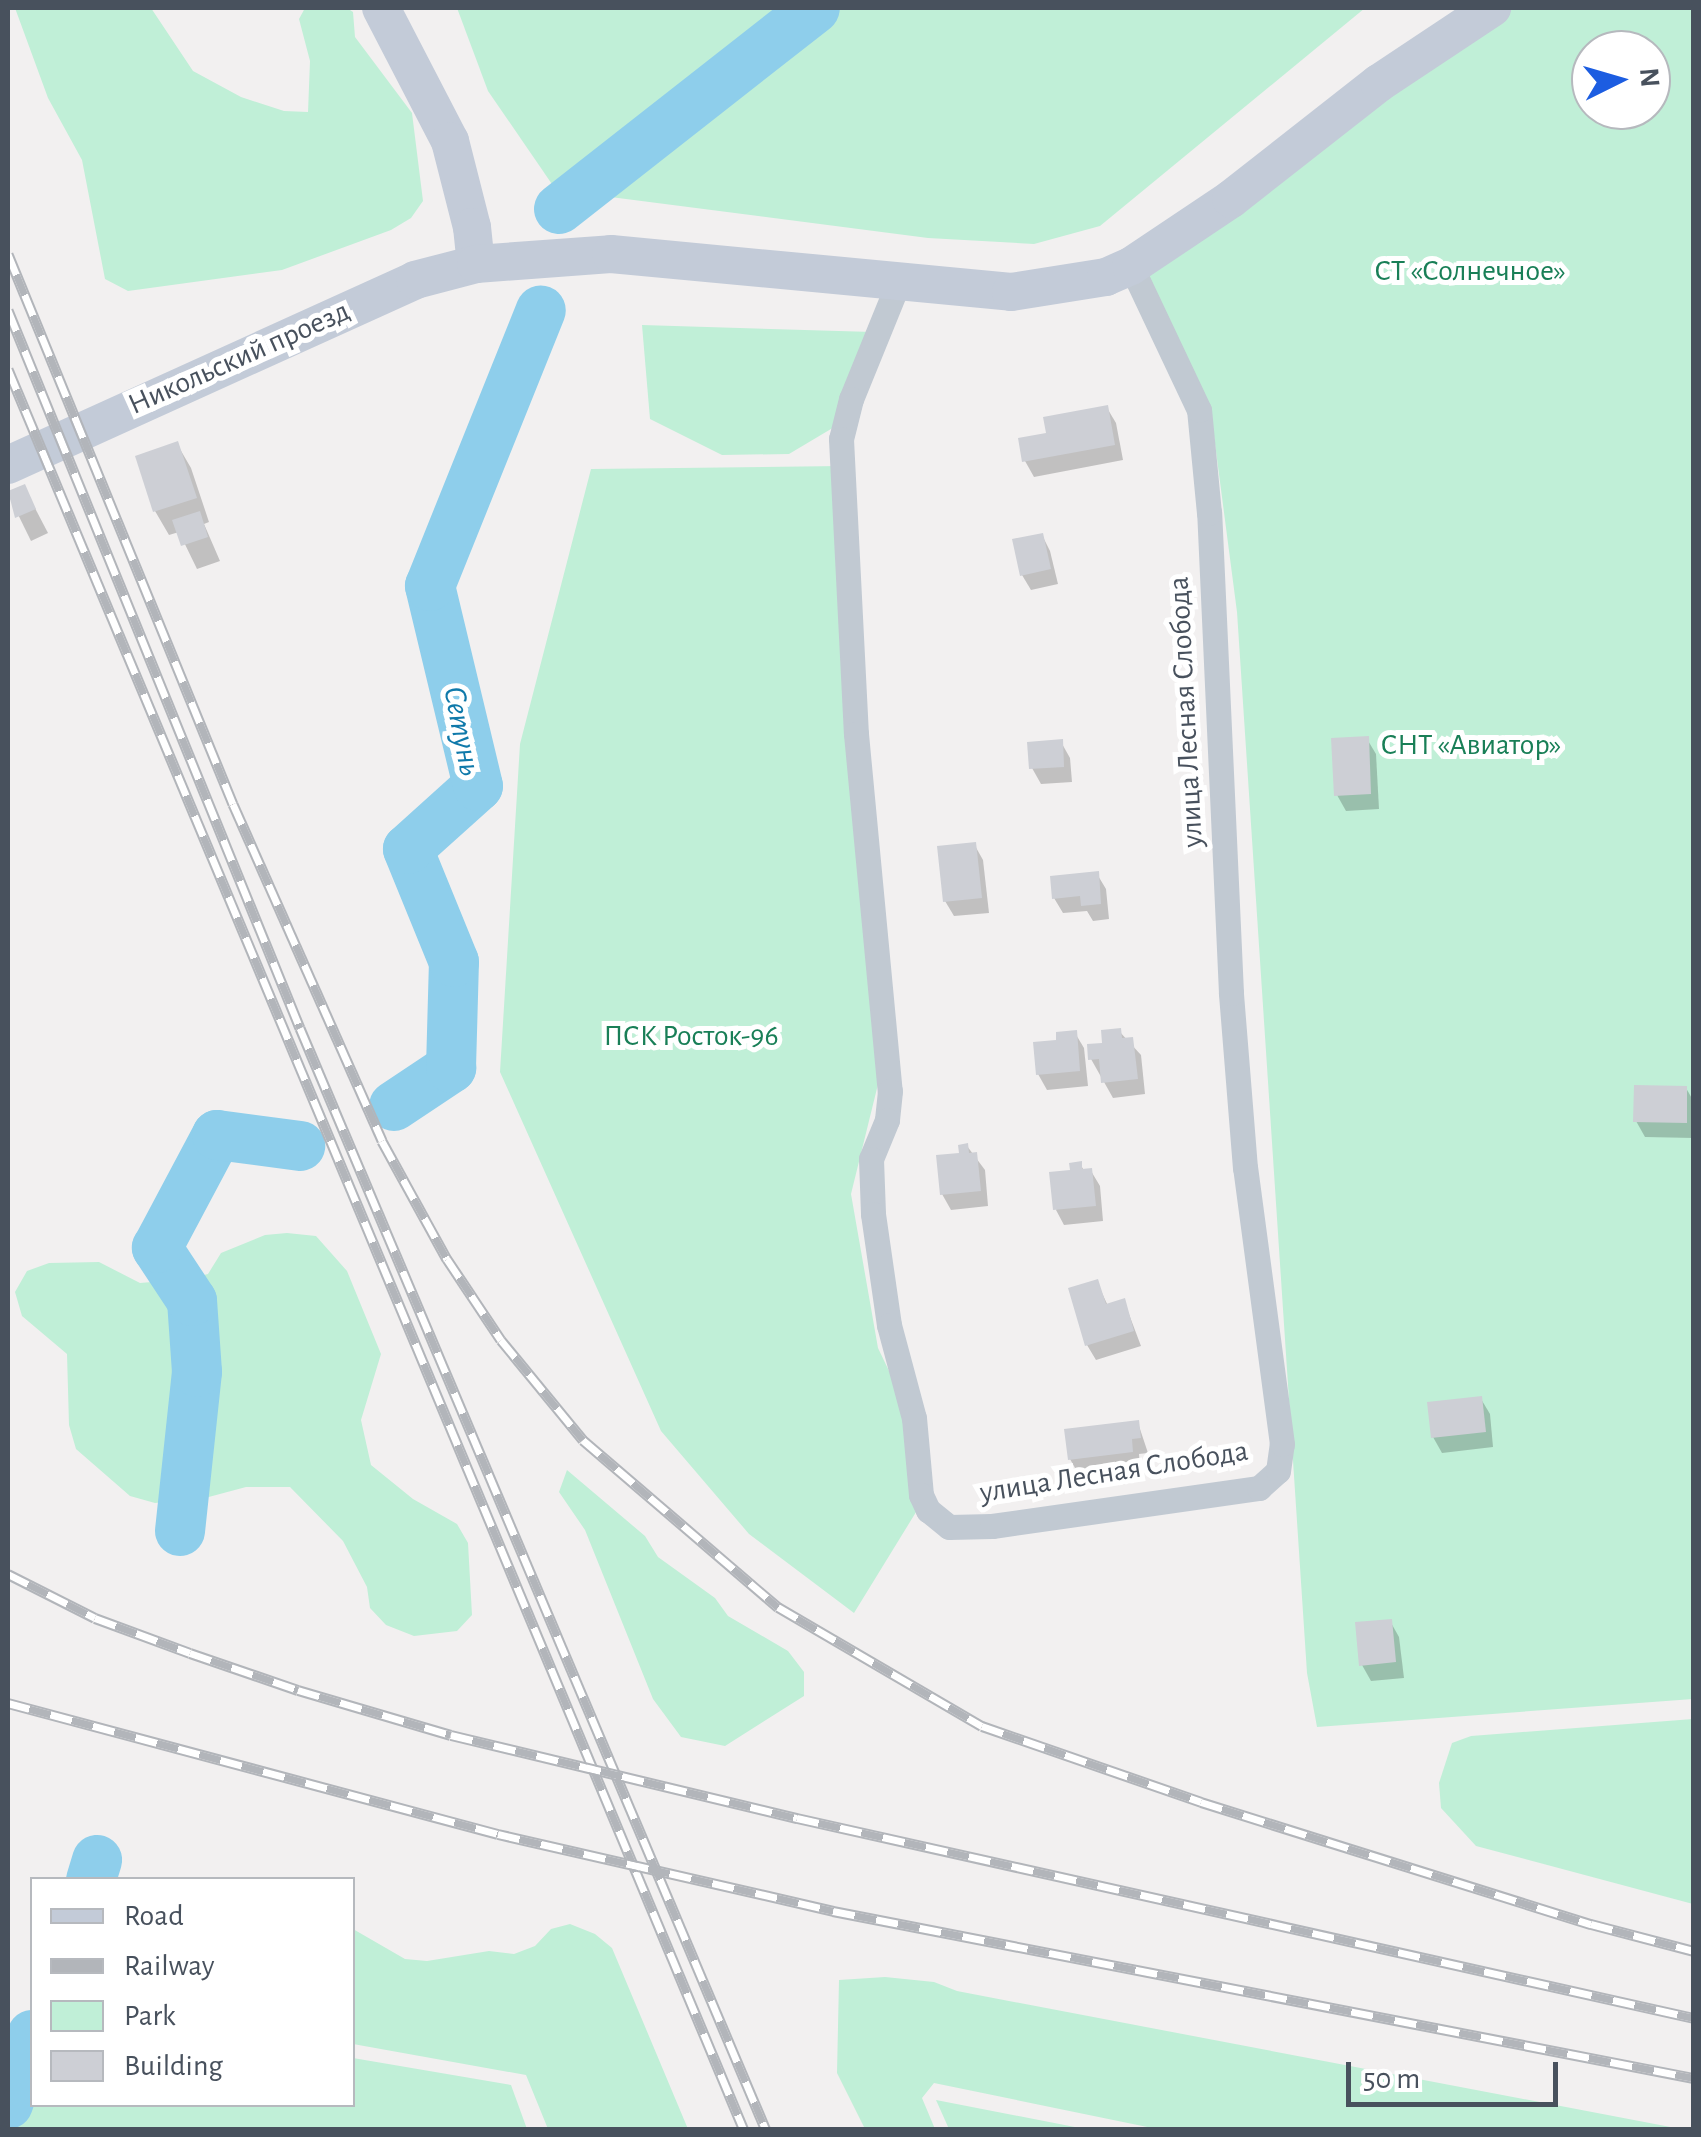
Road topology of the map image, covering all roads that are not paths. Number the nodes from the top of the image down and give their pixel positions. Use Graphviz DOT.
graph roads {
  1 [pos="381,8"];
  2 [pos="1492,8"];
  3 [pos="476,264"];
  4 [pos="1131,266"];
  5 [pos="899,281"];
  6 [pos="8,465"];
  1 -- 3 [label="main road"];
  2 -- 4 [label="main road, Никольский проезд"];
  3 -- 5 [label="main road, Никольский проезд"];
  3 -- 6 [label="main road, Никольский проезд"];
  4 -- 5 [label="main road, Никольский проезд"];
  4 -- 5 [label="street, улица Лесная Слобода"];
}
